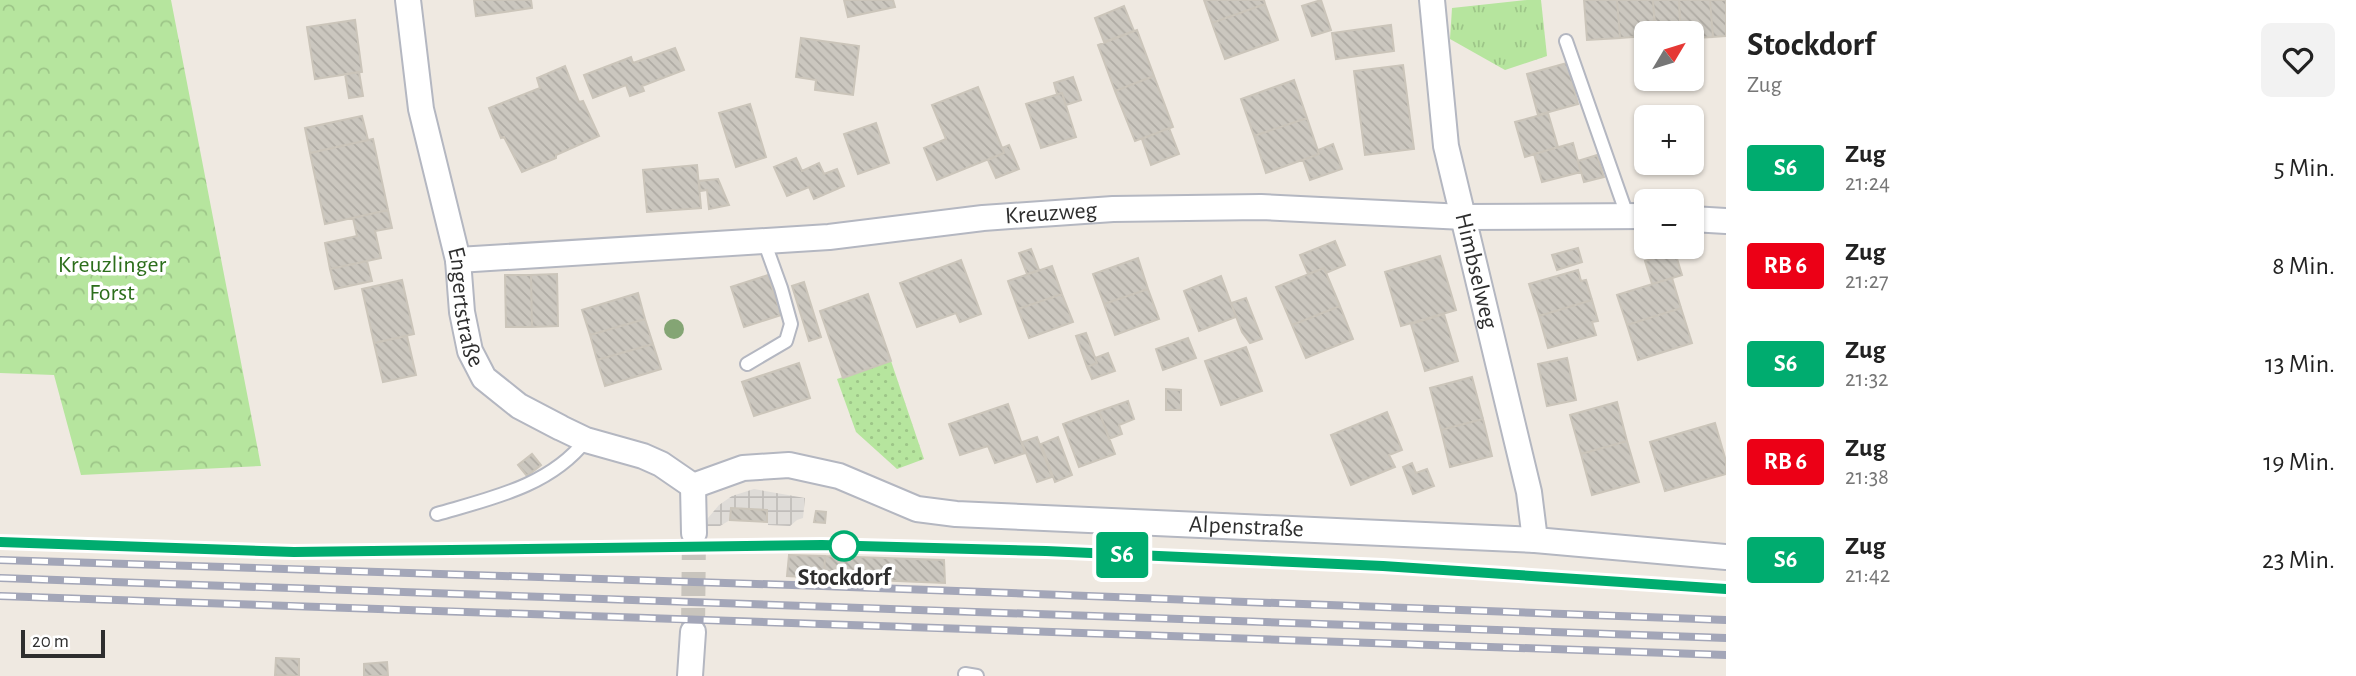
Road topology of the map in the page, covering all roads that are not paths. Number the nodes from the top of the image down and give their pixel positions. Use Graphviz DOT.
graph roads {
  1 [pos="408,0"];
  2 [pos="1432,0"];
  3 [pos="1566,41"];
  4 [pos="1634,209"];
  5 [pos="1634,216"];
  6 [pos="1464,218"];
  7 [pos="1704,220"];
  8 [pos="1726,221"];
  9 [pos="764,241"];
  10 [pos="458,260"];
  11 [pos="747,364"];
  12 [pos="586,440"];
  13 [pos="693,486"];
  14 [pos="437,513"];
  15 [pos="694,533"];
  16 [pos="1535,540"];
  17 [pos="1726,557"];
  18 [pos="693,632"];
  19 [pos="690,676"];
  1 -- 10 [label="street, Engertstraße"];
  2 -- 6 [label="street, Himbselweg"];
  3 -- 4 [label="lane"];
  5 -- 6 [label="street, Kreuzweg"];
  6 -- 9 [label="street, Kreuzweg"];
  6 -- 16 [label="street, Himbselweg"];
  7 -- 8 [label="street"];
  9 -- 10 [label="street, Kreuzweg"];
  9 -- 11 [label="lane"];
  10 -- 12 [label="street, Engertstraße"];
  12 -- 13 [label="street, Engertstraße"];
  12 -- 14 [label="lane"];
  13 -- 15 [label="street"];
  13 -- 16 [label="street, Alpenstraße"];
  16 -- 17 [label="street, Alpenstraße"];
  18 -- 19 [label="street"];
}
